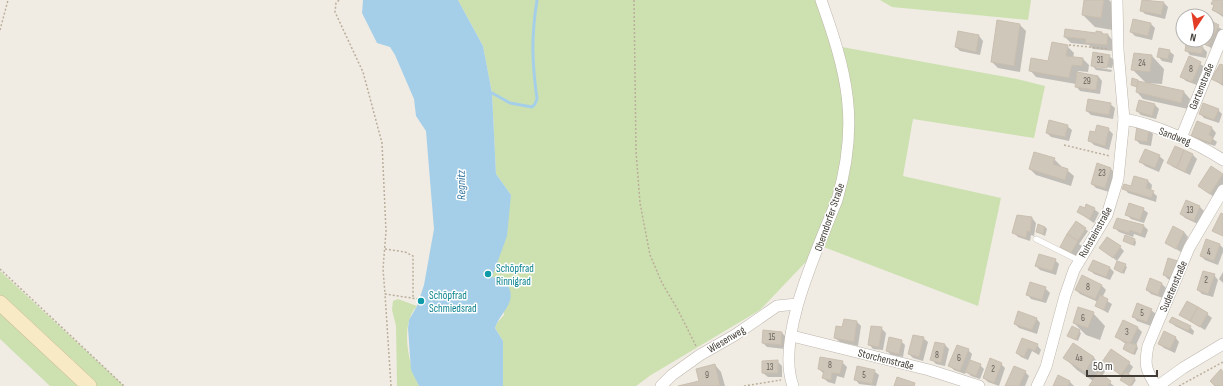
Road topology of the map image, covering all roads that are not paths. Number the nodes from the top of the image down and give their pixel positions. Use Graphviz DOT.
graph roads {
  1 [pos="822,0"];
  2 [pos="1117,0"];
  3 [pos="1223,35"];
  4 [pos="1124,119"];
  5 [pos="1181,138"];
  6 [pos="1223,160"];
  7 [pos="1223,190"];
  8 [pos="1036,239"];
  9 [pos="1080,261"];
  10 [pos="0,303"];
  11 [pos="797,304"];
  12 [pos="792,336"];
  13 [pos="1223,344"];
  14 [pos="792,382"];
  15 [pos="88,386"];
  16 [pos="661,386"];
  17 [pos="979,386"];
  18 [pos="1037,386"];
  19 [pos="1157,386"];
  1 -- 11 [label="street, Oberndorfer Straße"];
  2 -- 4 [label="street, Ruhsteinstraße"];
  3 -- 5 [label="street, Gartenstraße"];
  4 -- 5 [label="street, Sandweg"];
  4 -- 9 [label="street, Ruhsteinstraße"];
  5 -- 6 [label="street, Sandweg"];
  7 -- 19 [label="street, Sudetenstraße"];
  8 -- 9 [label="lane"];
  9 -- 18 [label="street, Ruhsteinstraße"];
  10 -- 15 [label="street"];
  11 -- 12 [label="street, Oberndorfer Straße"];
  11 -- 16 [label="street, Wiesenweg"];
  12 -- 14 [label="street, Oberndorfer Straße"];
  12 -- 17 [label="street, Storchenstraße"];
  13 -- 19 [label="street"];
}
